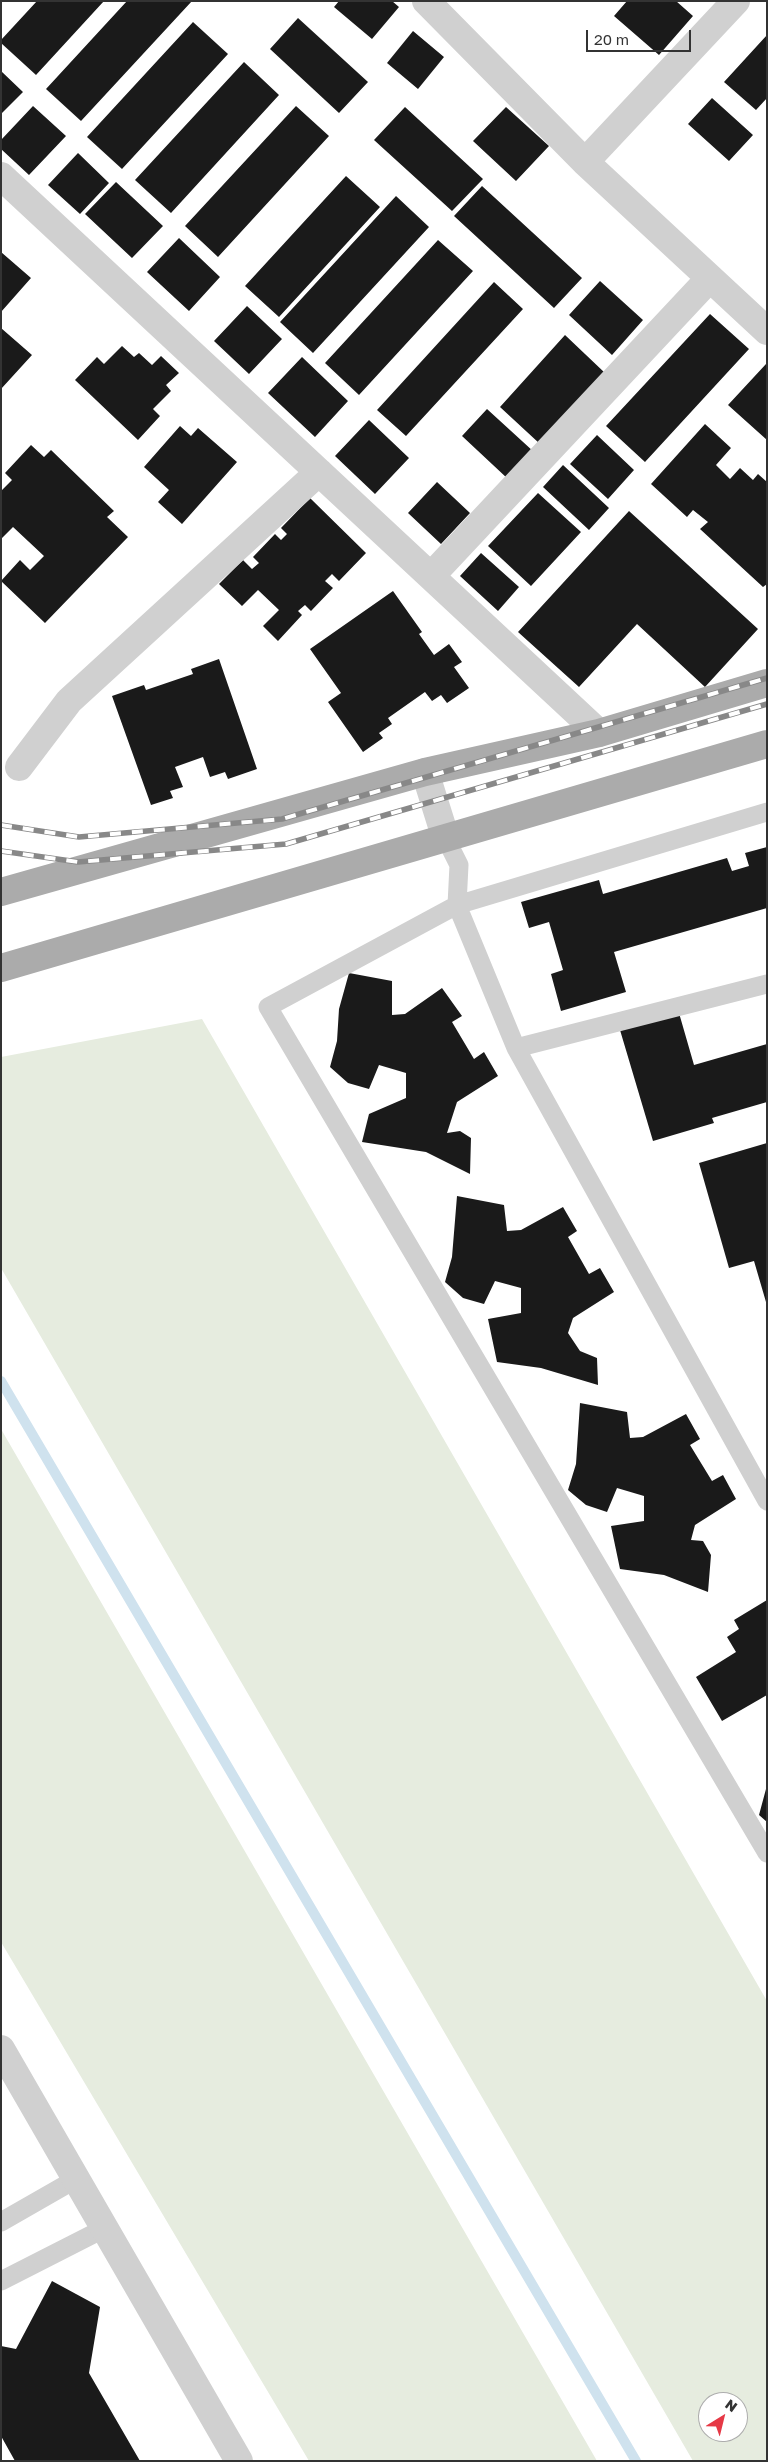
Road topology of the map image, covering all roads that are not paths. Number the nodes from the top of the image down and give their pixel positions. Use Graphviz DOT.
graph roads {
  1 [pos="426,1"];
  2 [pos="736,1"];
  3 [pos="585,162"];
  4 [pos="1,176"];
  5 [pos="710,278"];
  6 [pos="767,331"];
  7 [pos="319,472"];
  8 [pos="431,576"];
  9 [pos="767,683"];
  10 [pos="598,733"];
  11 [pos="767,744"];
  12 [pos="19,767"];
  13 [pos="425,772"];
  14 [pos="767,812"];
  15 [pos="446,839"];
  16 [pos="1,892"];
  17 [pos="456,905"];
  18 [pos="1,968"];
  19 [pos="767,984"];
  20 [pos="516,1048"];
  21 [pos="767,1502"];
  22 [pos="767,1853"];
  23 [pos="1,2048"];
  24 [pos="76,2179"];
  25 [pos="1,2222"];
  26 [pos="105,2228"];
  27 [pos="1,2281"];
  28 [pos="239,2461"];
  1 -- 3 [label="street"];
  2 -- 3 [label="street"];
  3 -- 5 [label="street"];
  4 -- 7 [label="street"];
  5 -- 6 [label="street"];
  5 -- 8 [label="street"];
  7 -- 8 [label="street"];
  7 -- 12 [label="street"];
  8 -- 10 [label="street"];
  9 -- 10 [label="main road"];
  10 -- 13 [label="main road"];
  11 -- 15 [label="main road"];
  13 -- 15 [label="street"];
  13 -- 16 [label="main road"];
  14 -- 17 [label="lane"];
  15 -- 17 [label="lane"];
  15 -- 18 [label="main road"];
  17 -- 20 [label="lane"];
  17 -- 22 [label="lane"];
  19 -- 20 [label="lane"];
  20 -- 21 [label="lane"];
  23 -- 24 [label="street"];
  24 -- 25 [label="lane"];
  24 -- 26 [label="street"];
  26 -- 27 [label="lane"];
  26 -- 28 [label="street"];
}
